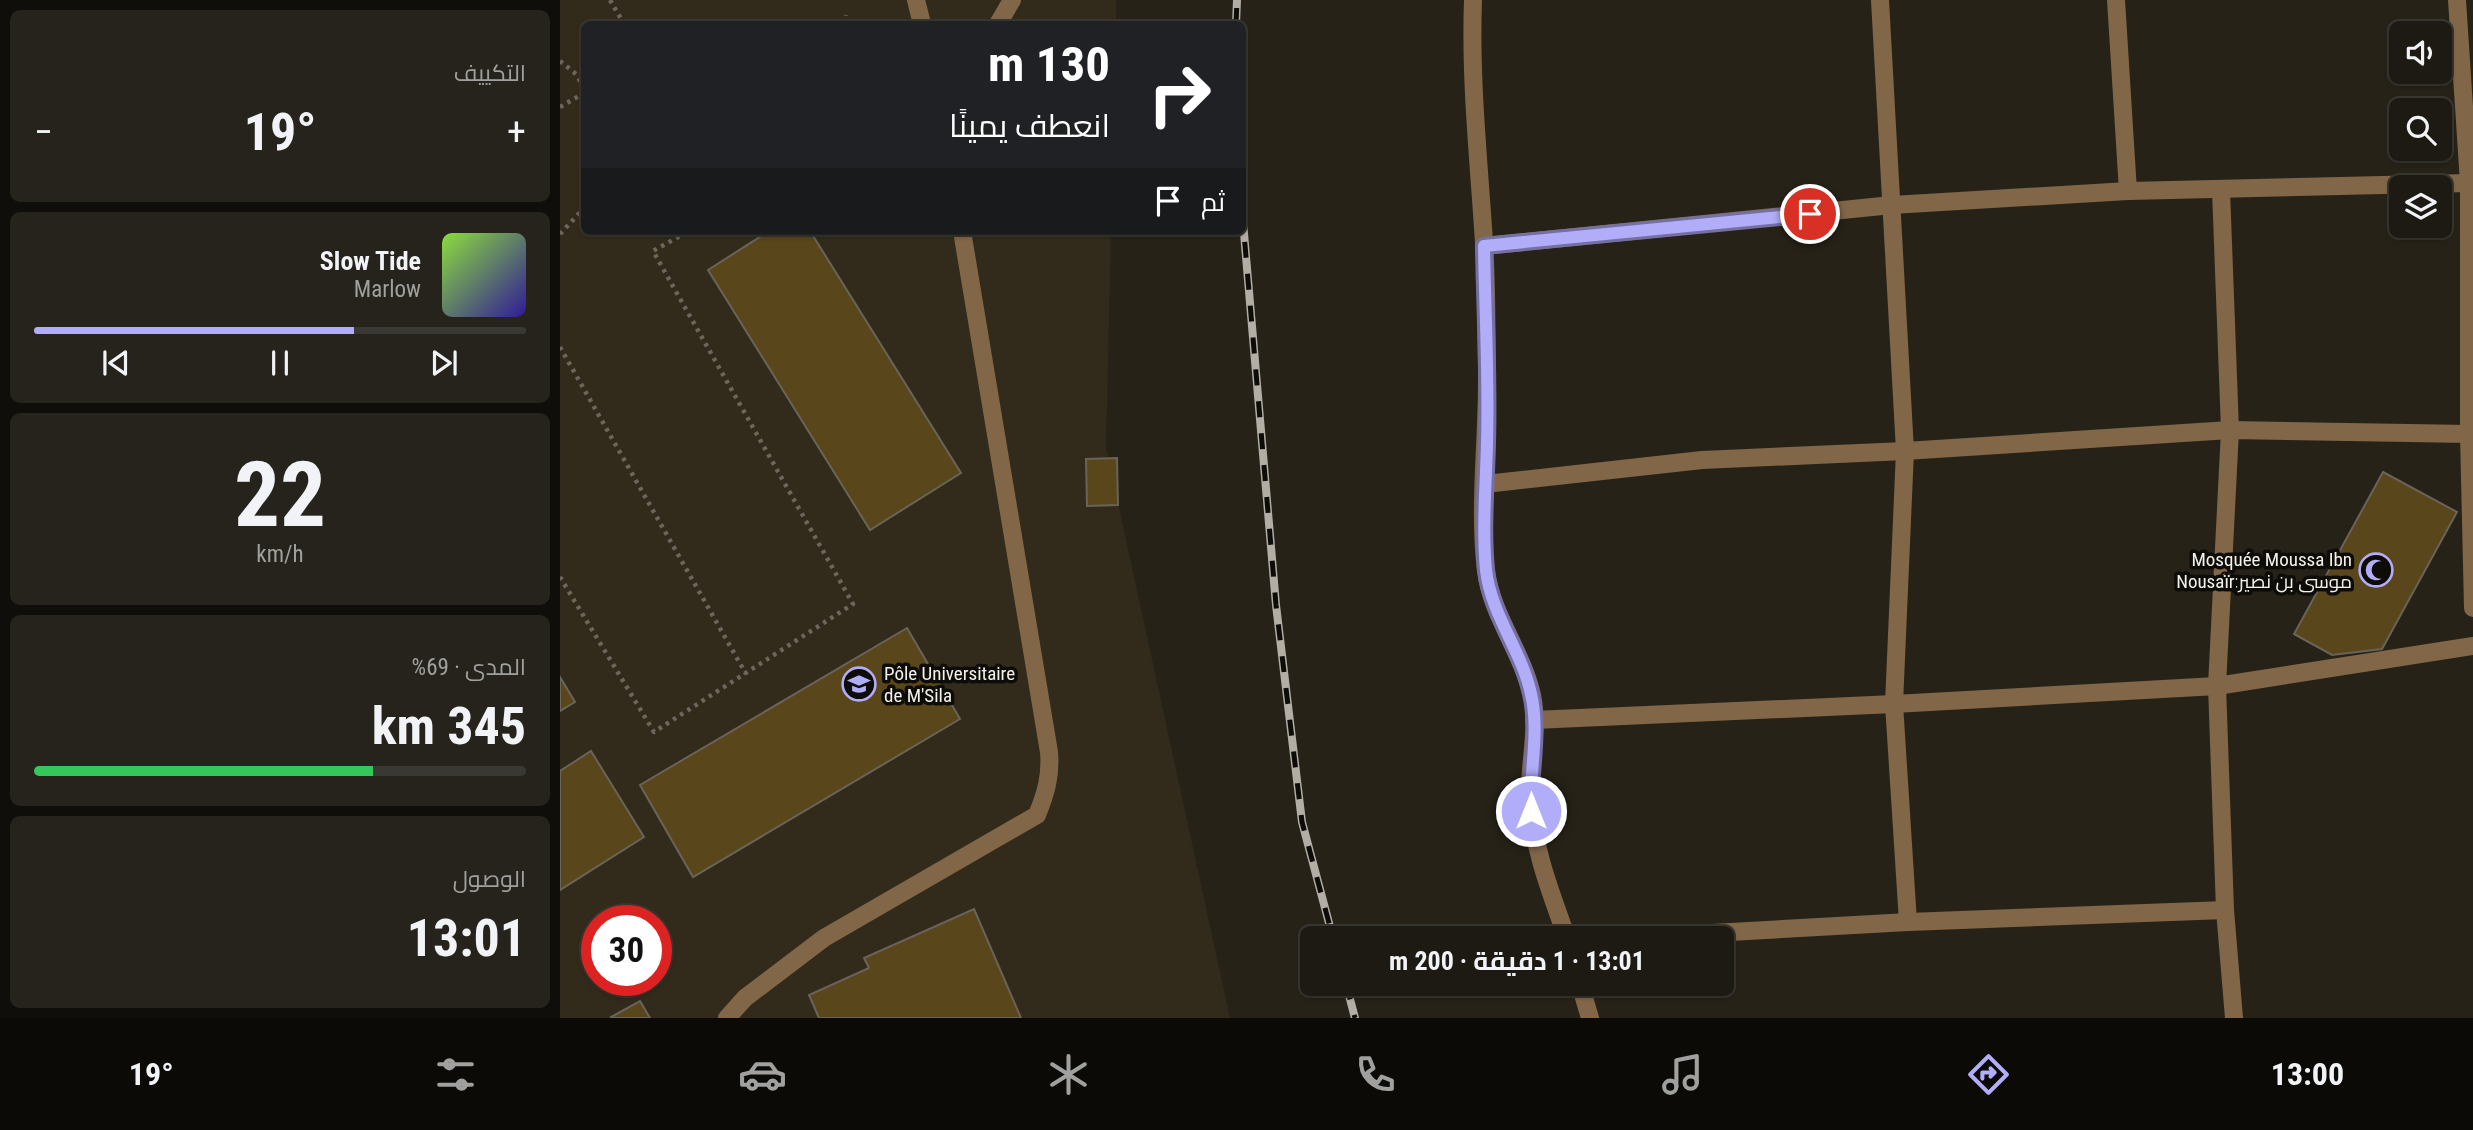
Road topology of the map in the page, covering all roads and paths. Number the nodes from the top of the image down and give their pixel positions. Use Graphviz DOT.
graph roads {
  1 [pos="610,0"];
  2 [pos="916,0"];
  3 [pos="1012,0"];
  4 [pos="1473,0"];
  5 [pos="1880,0"];
  6 [pos="2116,0"];
  7 [pos="2457,0"];
  8 [pos="846,15"];
  9 [pos="622,21"];
  10 [pos="845,21"];
  11 [pos="921,21"];
  12 [pos="1000,21"];
  13 [pos="2466,28"];
  14 [pos="560,61"];
  15 [pos="581,83"];
  16 [pos="581,95"];
  17 [pos="560,107"];
  18 [pos="2469,183"];
  19 [pos="2221,190"];
  20 [pos="2128,191"];
  21 [pos="1892,205"];
  22 [pos="581,211"];
  23 [pos="560,234"];
  24 [pos="682,235"];
  25 [pos="963,235"];
  26 [pos="1484,246"];
  27 [pos="560,347"];
  28 [pos="2471,412"];
  29 [pos="2230,430"];
  30 [pos="2469,434"];
  31 [pos="1905,451"];
  32 [pos="1485,484"];
  33 [pos="560,577"];
  34 [pos="2473,608"];
  35 [pos="2473,646"];
  36 [pos="746,674"];
  37 [pos="2217,686"];
  38 [pos="1894,704"];
  39 [pos="1534,720"];
  40 [pos="2225,910"];
  41 [pos="1908,922"];
  42 [pos="1563,926"];
  43 [pos="1734,932"];
  44 [pos="1584,996"];
  45 [pos="727,1018"];
  46 [pos="1590,1018"];
  47 [pos="2234,1018"];
  1 -- 9 [label="path"];
  2 -- 11 [label="street"];
  3 -- 12 [label="street"];
  4 -- 26 [label="street"];
  5 -- 21 [label="street"];
  6 -- 20 [label="street"];
  7 -- 13 [label="street"];
  8 -- 10 [label="path"];
  13 -- 18 [label="street"];
  14 -- 15 [label="path"];
  16 -- 17 [label="path"];
  18 -- 19 [label="street"];
  18 -- 28 [label="street"];
  19 -- 20 [label="street"];
  19 -- 29 [label="street"];
  20 -- 21 [label="street"];
  21 -- 26 [label="street"];
  21 -- 31 [label="street"];
  22 -- 23 [label="path"];
  24 -- 36 [label="path"];
  25 -- 45 [label="street"];
  26 -- 32 [label="street"];
  27 -- 36 [label="path"];
  28 -- 30 [label="street"];
  29 -- 30 [label="street"];
  29 -- 31 [label="street"];
  29 -- 37 [label="street"];
  30 -- 34 [label="street"];
  31 -- 32 [label="street"];
  31 -- 38 [label="street"];
  32 -- 39 [label="street"];
  33 -- 36 [label="path"];
  35 -- 37 [label="street"];
  37 -- 38 [label="street"];
  37 -- 40 [label="street"];
  38 -- 39 [label="street"];
  38 -- 41 [label="street"];
  39 -- 42 [label="street"];
  40 -- 41 [label="street"];
  40 -- 47 [label="street"];
  41 -- 43 [label="street"];
  44 -- 46 [label="street"];
}
